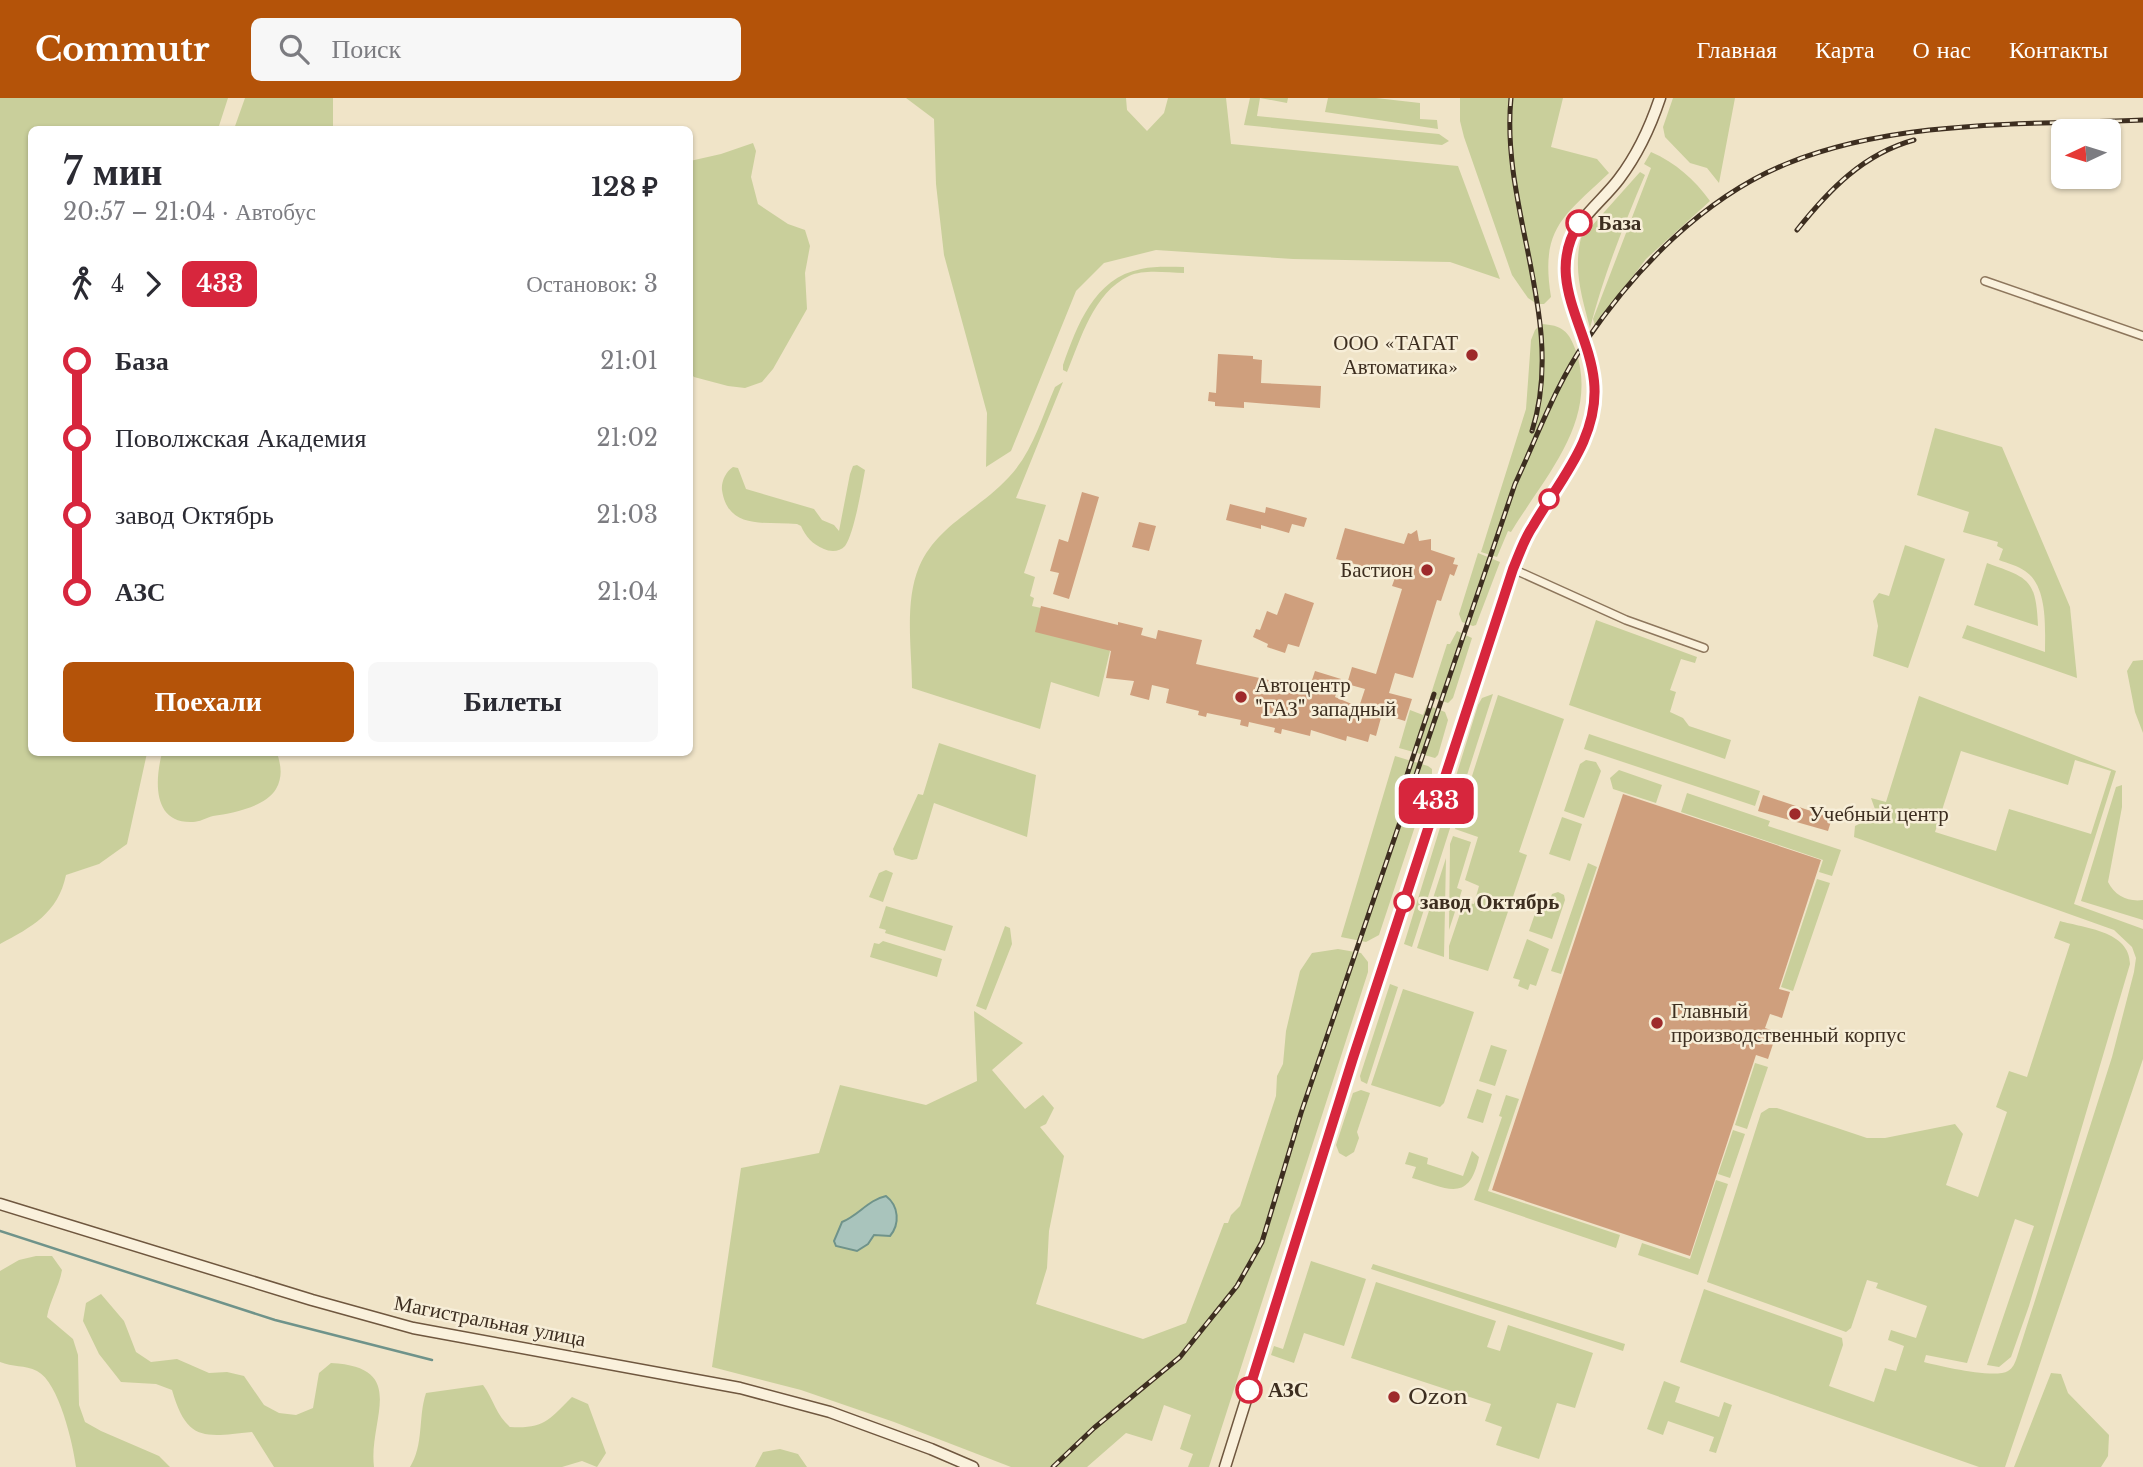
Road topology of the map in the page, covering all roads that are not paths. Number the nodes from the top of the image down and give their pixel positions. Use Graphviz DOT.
graph roads {
  1 [pos="1660,98"];
  2 [pos="1985,281"];
  3 [pos="2143,336"];
  4 [pos="1513,569"];
  5 [pos="1704,648"];
  6 [pos="0,1204"];
  7 [pos="973,1467"];
  8 [pos="1225,1467"];
  1 -- 4 [label="main road"];
  2 -- 3 [label="street"];
  4 -- 5 [label="street"];
  4 -- 8 [label="main road"];
  6 -- 7 [label="main road, Магистральная улица"];
}
